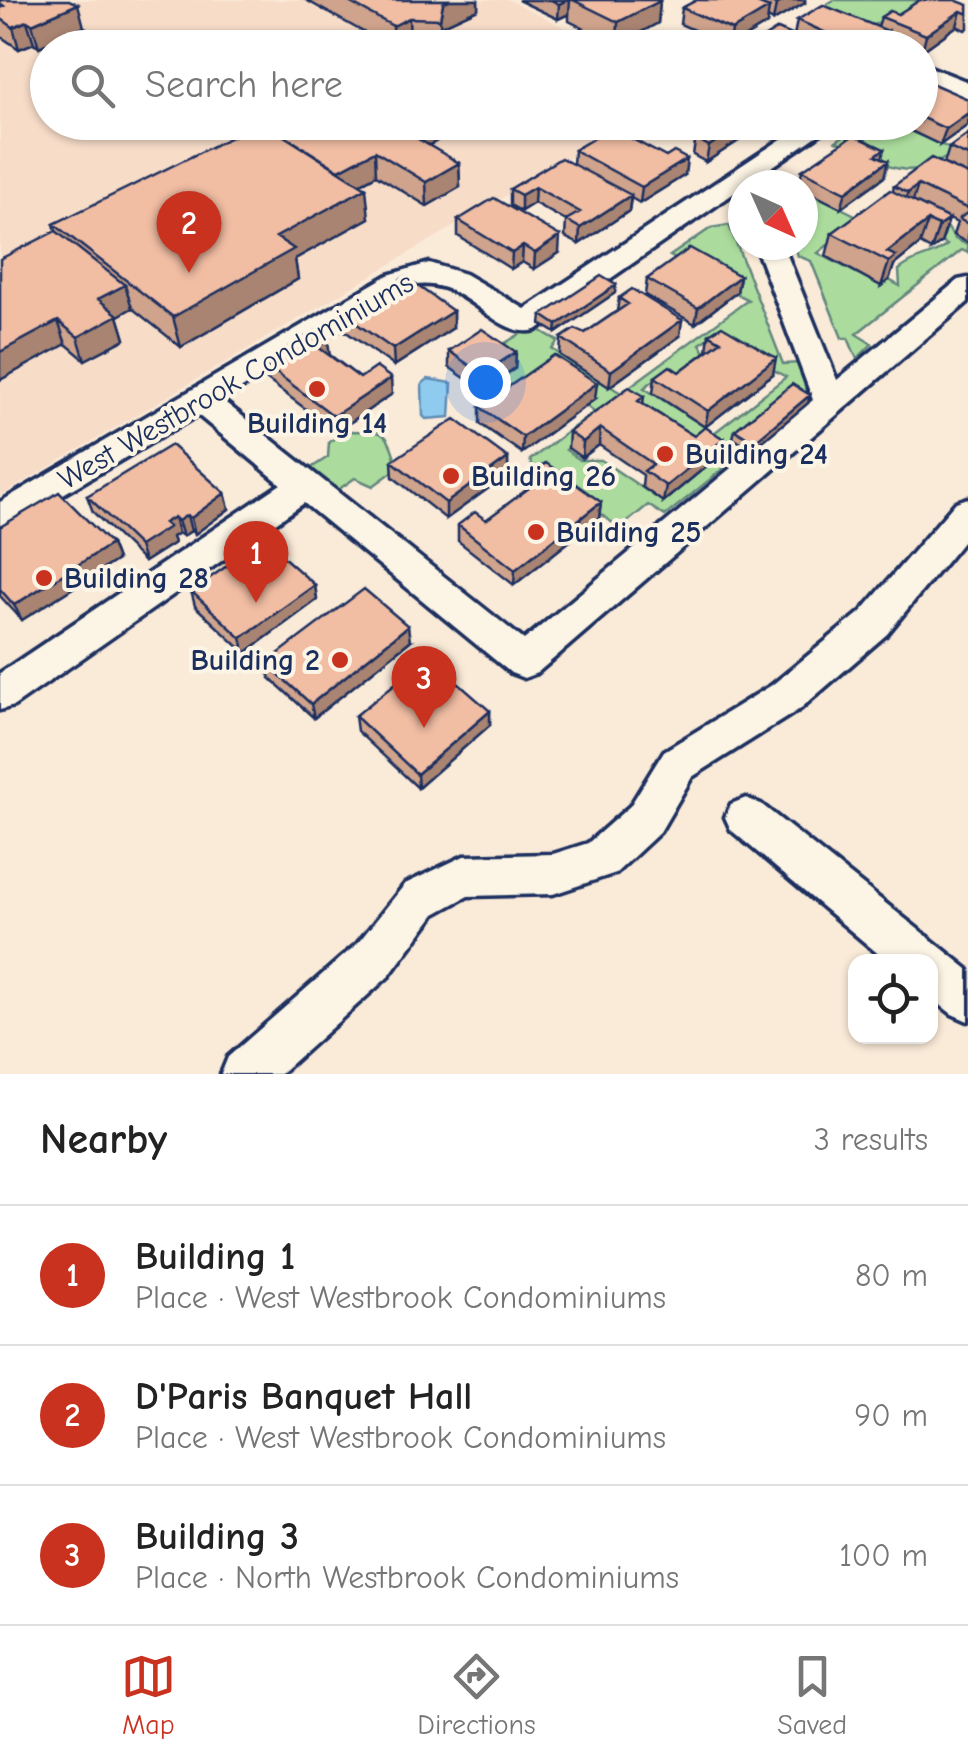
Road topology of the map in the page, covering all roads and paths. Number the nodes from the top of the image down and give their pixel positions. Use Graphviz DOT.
graph roads {
  1 [pos="938,75"];
  2 [pos="963,83"];
  3 [pos="793,140"];
  4 [pos="758,170"];
  5 [pos="728,192"];
  6 [pos="775,260"];
  7 [pos="968,286"];
  8 [pos="200,399"];
  9 [pos="830,402"];
  10 [pos="305,484"];
  11 [pos="968,510"];
  12 [pos="0,518"];
  13 [pos="0,694"];
  14 [pos="746,817"];
  15 [pos="913,954"];
  16 [pos="938,974"];
  17 [pos="968,998"];
  18 [pos="245,1074"];
  1 -- 2 [label="street"];
  3 -- 4 [label="street, West Westbrook Condominiums"];
  5 -- 8 [label="street, West Westbrook Condominiums"];
  6 -- 9 [label="street"];
  7 -- 9 [label="street"];
  8 -- 10 [label="street"];
  8 -- 12 [label="street, West Westbrook Condominiums"];
  9 -- 10 [label="street"];
  10 -- 13 [label="street"];
  11 -- 18 [label="street"];
  14 -- 15 [label="street"];
  16 -- 17 [label="street"];
}
